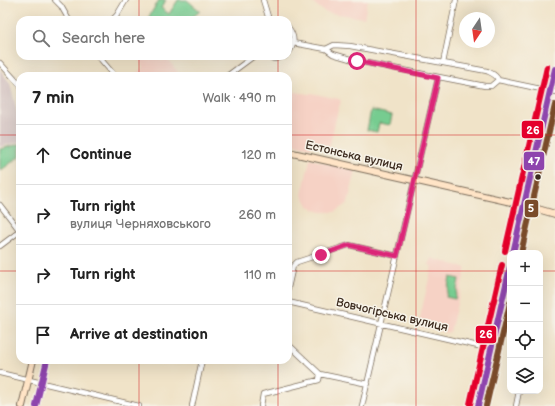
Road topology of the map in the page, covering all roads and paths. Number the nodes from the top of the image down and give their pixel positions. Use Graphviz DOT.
graph roads {
  1 [pos="55,0"];
  2 [pos="126,0"];
  3 [pos="263,0"];
  4 [pos="456,0"];
  5 [pos="67,16"];
  6 [pos="116,16"];
  7 [pos="268,16"];
  8 [pos="292,33"];
  9 [pos="294,43"];
  10 [pos="292,46"];
  11 [pos="326,49"];
  12 [pos="101,60"];
  13 [pos="249,60"];
  14 [pos="0,62"];
  15 [pos="443,63"];
  16 [pos="555,69"];
  17 [pos="112,72"];
  18 [pos="232,72"];
  19 [pos="438,78"];
  20 [pos="16,80"];
  21 [pos="498,80"];
  22 [pos="552,92"];
  23 [pos="292,153"];
  24 [pos="414,181"];
  25 [pos="0,205"];
  26 [pos="524,206"];
  27 [pos="555,214"];
  28 [pos="16,226"];
  29 [pos="16,234"];
  30 [pos="0,246"];
  31 [pos="514,250"];
  32 [pos="397,256"];
  33 [pos="292,270"];
  34 [pos="507,280"];
  35 [pos="292,303"];
  36 [pos="382,323"];
  37 [pos="292,348"];
  38 [pos="491,349"];
  39 [pos="32,364"];
  40 [pos="46,364"];
  41 [pos="201,364"];
  42 [pos="0,373"];
  43 [pos="320,374"];
  44 [pos="29,380"];
  45 [pos="41,383"];
  46 [pos="368,384"];
  47 [pos="518,394"];
  48 [pos="22,406"];
  49 [pos="36,406"];
  50 [pos="139,406"];
  51 [pos="192,406"];
  52 [pos="261,406"];
  53 [pos="362,406"];
  54 [pos="478,406"];
  55 [pos="516,406"];
  1 -- 5 [label="street"];
  2 -- 6 [label="street"];
  3 -- 7 [label="street"];
  4 -- 15 [label="street"];
  8 -- 9 [label="street"];
  9 -- 10 [label="street"];
  9 -- 11 [label="street"];
  11 -- 15 [label="street"];
  11 -- 19 [label="street"];
  12 -- 17 [label="street"];
  13 -- 18 [label="street"];
  14 -- 20 [label="street"];
  15 -- 21 [label="street"];
  16 -- 22 [label="street"];
  19 -- 21 [label="street"];
  19 -- 24 [label="street"];
  21 -- 22 [label="street"];
  22 -- 26 [label="street"];
  23 -- 24 [label="street, Естонська вулиця"];
  24 -- 26 [label="street, Естонська вулиця"];
  24 -- 32 [label="street"];
  25 -- 28 [label="street"];
  26 -- 27 [label="street, Естонська вулиця"];
  26 -- 31 [label="street"];
  29 -- 30 [label="street"];
  32 -- 33 [label="street"];
  32 -- 36 [label="street"];
  34 -- 38 [label="street"];
  35 -- 36 [label="street, Вовчогірська вулиця"];
  36 -- 38 [label="street, Вовчогірська вулиця"];
  36 -- 46 [label="street"];
  37 -- 43 [label="street"];
  38 -- 54 [label="street"];
  39 -- 44 [label="street"];
  40 -- 45 [label="street"];
  41 -- 51 [label="street"];
  42 -- 44 [label="street"];
  43 -- 46 [label="street"];
  43 -- 52 [label="street"];
  44 -- 45 [label="street"];
  44 -- 48 [label="street"];
  45 -- 49 [label="street"];
  45 -- 50 [label="street"];
  46 -- 53 [label="street"];
  47 -- 55 [label="street"];
}
